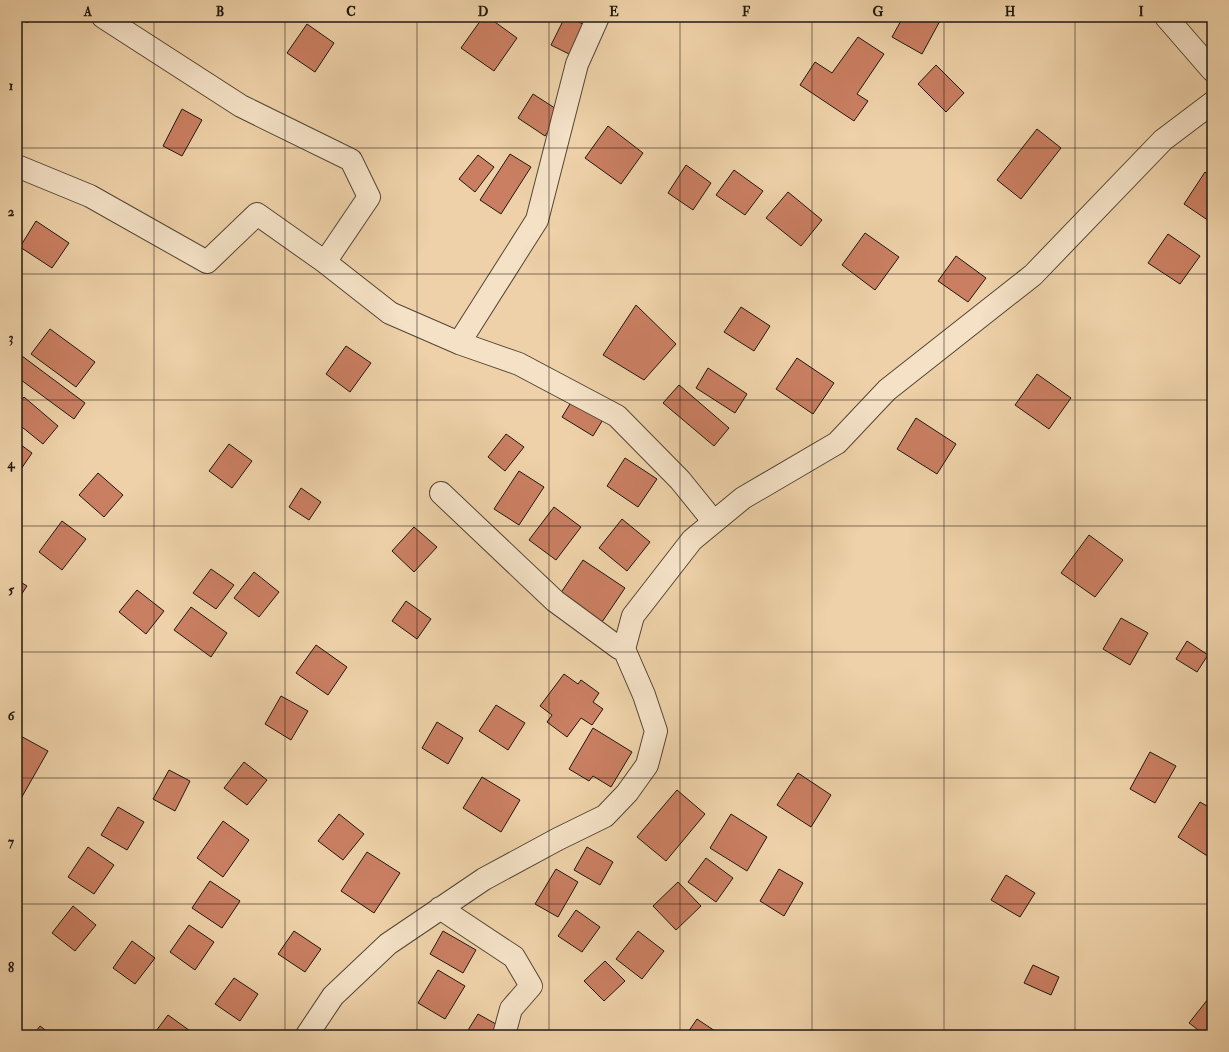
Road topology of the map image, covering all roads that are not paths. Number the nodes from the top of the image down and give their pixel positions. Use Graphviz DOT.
graph roads {
  1 [pos="103,17"];
  2 [pos="598,17"];
  3 [pos="1166,17"];
  4 [pos="1212,70"];
  5 [pos="1212,103"];
  6 [pos="17,166"];
  7 [pos="325,262"];
  8 [pos="459,343"];
  9 [pos="441,493"];
  10 [pos="714,522"];
  11 [pos="624,649"];
  12 [pos="440,908"];
  13 [pos="307,1035"];
  14 [pos="504,1035"];
  1 -- 7 [label="street"];
  2 -- 8 [label="street"];
  3 -- 4 [label="street"];
  5 -- 10 [label="street"];
  6 -- 7 [label="street"];
  7 -- 8 [label="street"];
  8 -- 10 [label="street"];
  9 -- 11 [label="street"];
  10 -- 11 [label="street"];
  11 -- 12 [label="street"];
  12 -- 13 [label="street"];
  12 -- 14 [label="street"];
}
